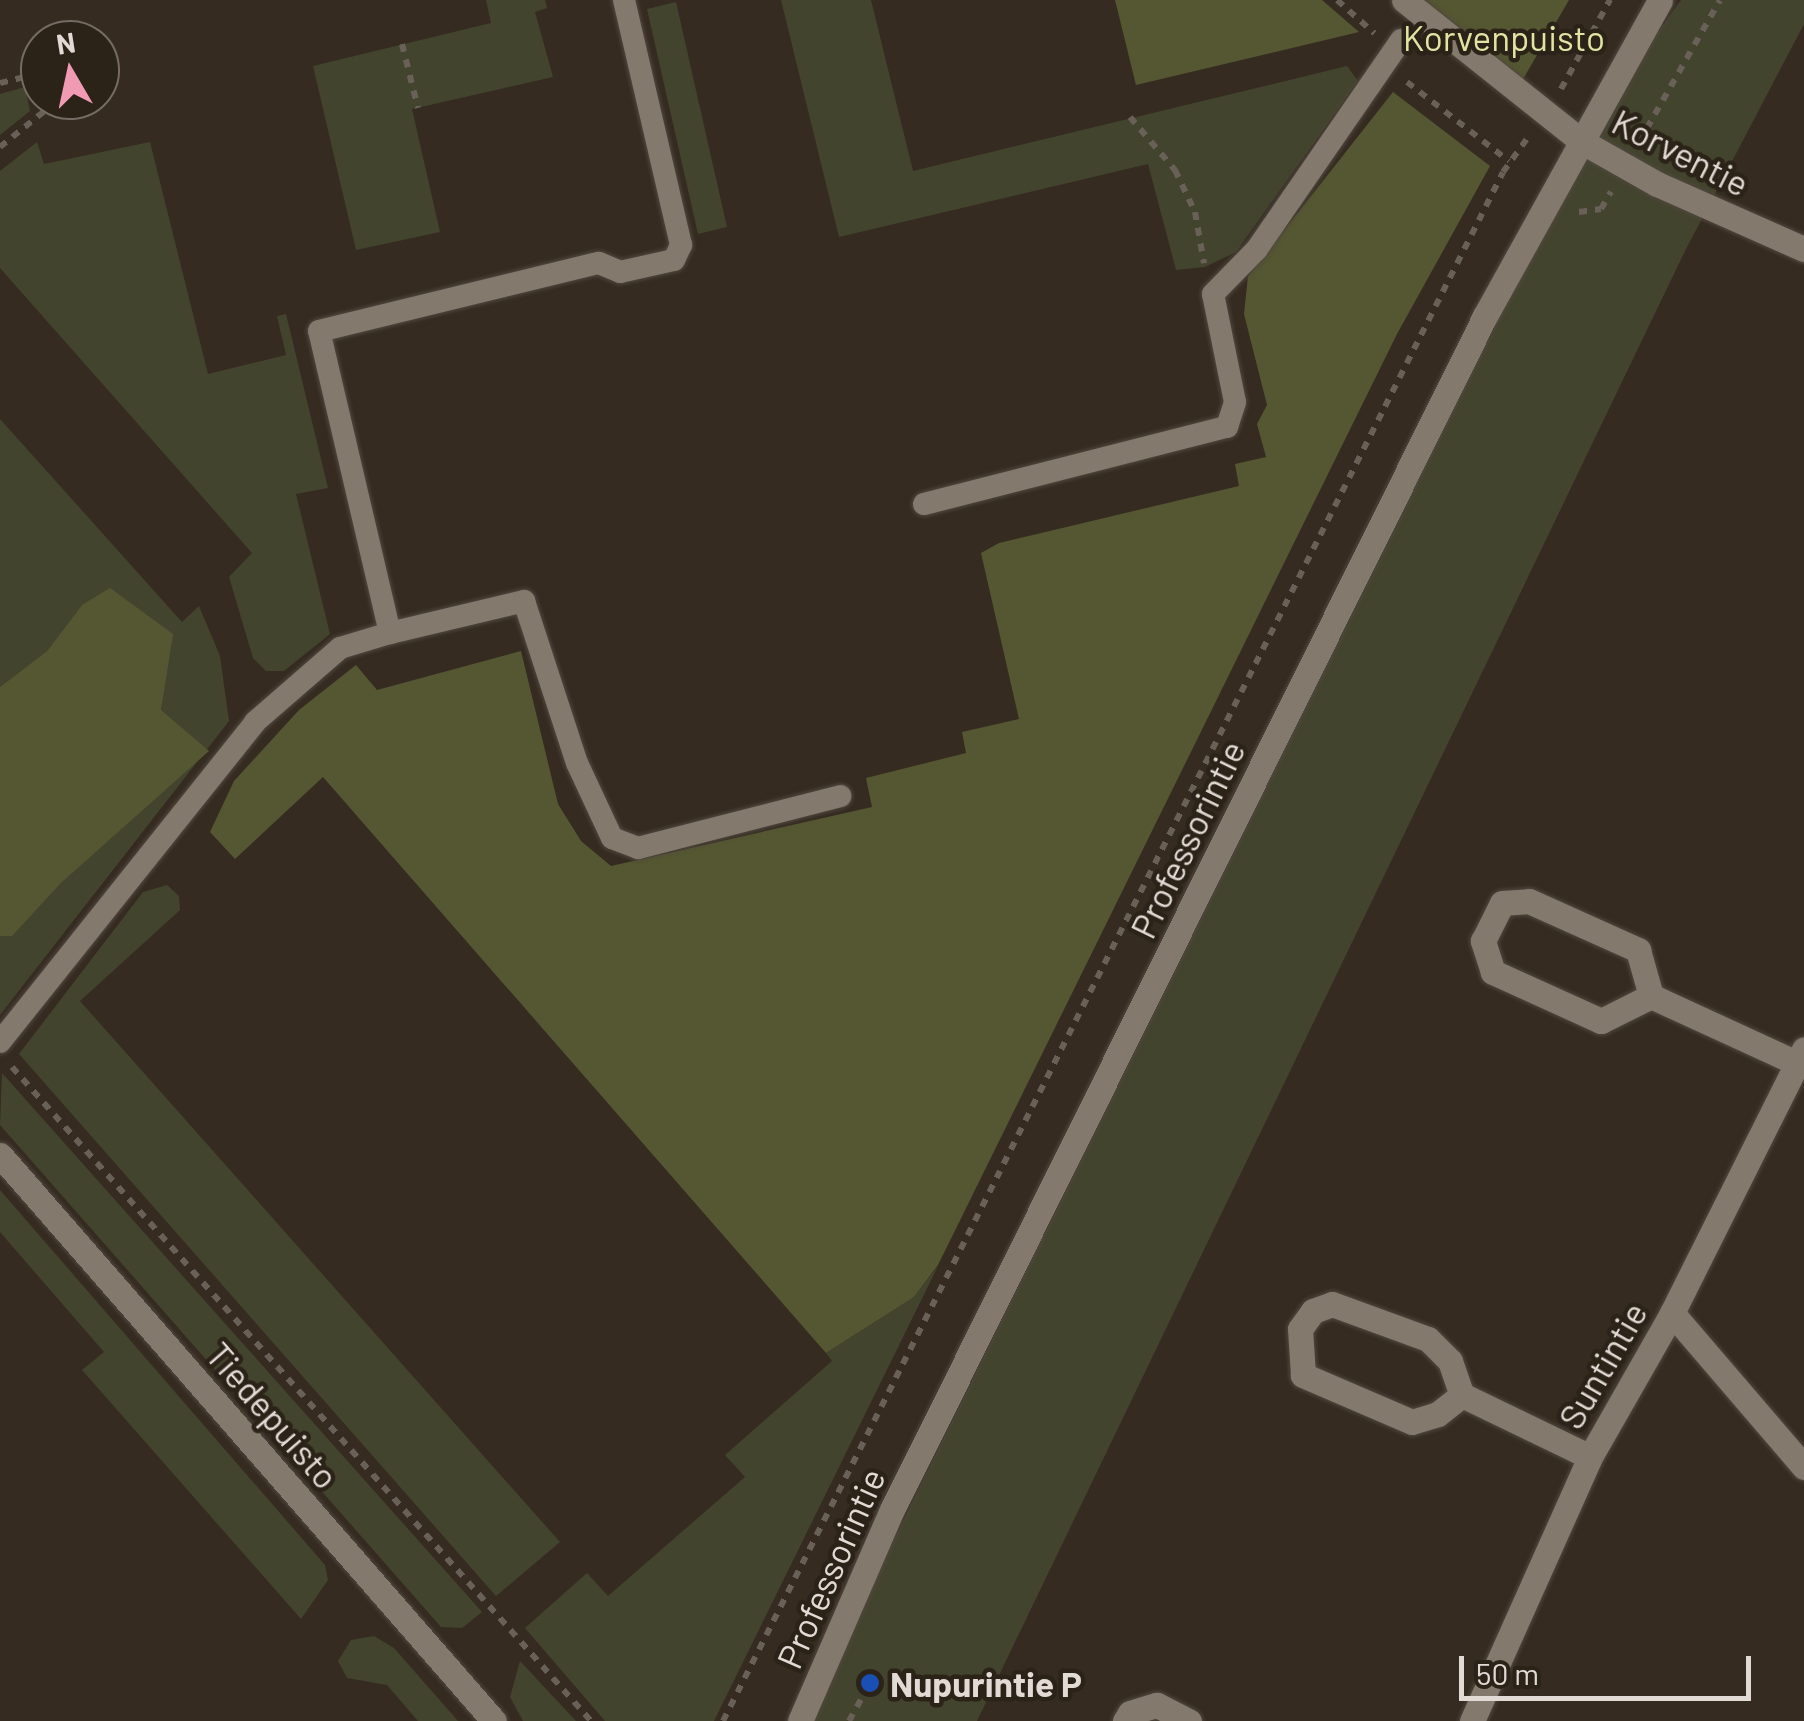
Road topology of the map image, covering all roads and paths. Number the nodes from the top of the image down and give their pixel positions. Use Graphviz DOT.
graph roads {
  1 [pos="624,0"];
  2 [pos="1336,0"];
  3 [pos="1404,0"];
  4 [pos="1610,0"];
  5 [pos="1660,0"];
  6 [pos="402,44"];
  7 [pos="1395,49"];
  8 [pos="418,108"];
  9 [pos="1130,116"];
  10 [pos="1545,117"];
  11 [pos="33,120"];
  12 [pos="1581,141"];
  13 [pos="0,147"];
  14 [pos="1509,161"];
  15 [pos="1804,249"];
  16 [pos="1213,294"];
  17 [pos="924,504"];
  18 [pos="390,632"];
  19 [pos="840,796"];
  20 [pos="1651,996"];
  21 [pos="0,1042"];
  22 [pos="0,1054"];
  23 [pos="1800,1056"];
  24 [pos="0,1155"];
  25 [pos="1672,1313"];
  26 [pos="1462,1395"];
  27 [pos="1590,1457"];
  28 [pos="1804,1466"];
  29 [pos="870,1683"];
  30 [pos="494,1721"];
  31 [pos="591,1721"];
  32 [pos="723,1721"];
  33 [pos="800,1721"];
  34 [pos="849,1721"];
  35 [pos="1125,1721"];
  36 [pos="1188,1721"];
  37 [pos="1472,1721"];
  1 -- 18 [label="lane"];
  2 -- 7 [label="path"];
  3 -- 10 [label="street, Korventie"];
  4 -- 10 [label="path"];
  5 -- 12 [label="street, Professorintie"];
  6 -- 8 [label="path"];
  7 -- 14 [label="path"];
  7 -- 16 [label="lane"];
  9 -- 16 [label="path"];
  10 -- 12 [label="street, Korventie"];
  10 -- 14 [label="path"];
  11 -- 13 [label="path"];
  12 -- 15 [label="street, Korventie"];
  12 -- 33 [label="street, Professorintie"];
  14 -- 32 [label="path"];
  16 -- 17 [label="lane"];
  18 -- 19 [label="lane"];
  18 -- 21 [label="lane"];
  20 -- 20 [label="street"];
  20 -- 23 [label="street"];
  22 -- 31 [label="path"];
  23 -- 25 [label="street, Suntintie"];
  24 -- 30 [label="street, Tiedepuisto"];
  25 -- 27 [label="street, Suntintie"];
  25 -- 28 [label="street"];
  26 -- 26 [label="street"];
  26 -- 27 [label="street"];
  27 -- 37 [label="street, Suntintie"];
  29 -- 34 [label="path"];
  35 -- 36 [label="street"];
}
